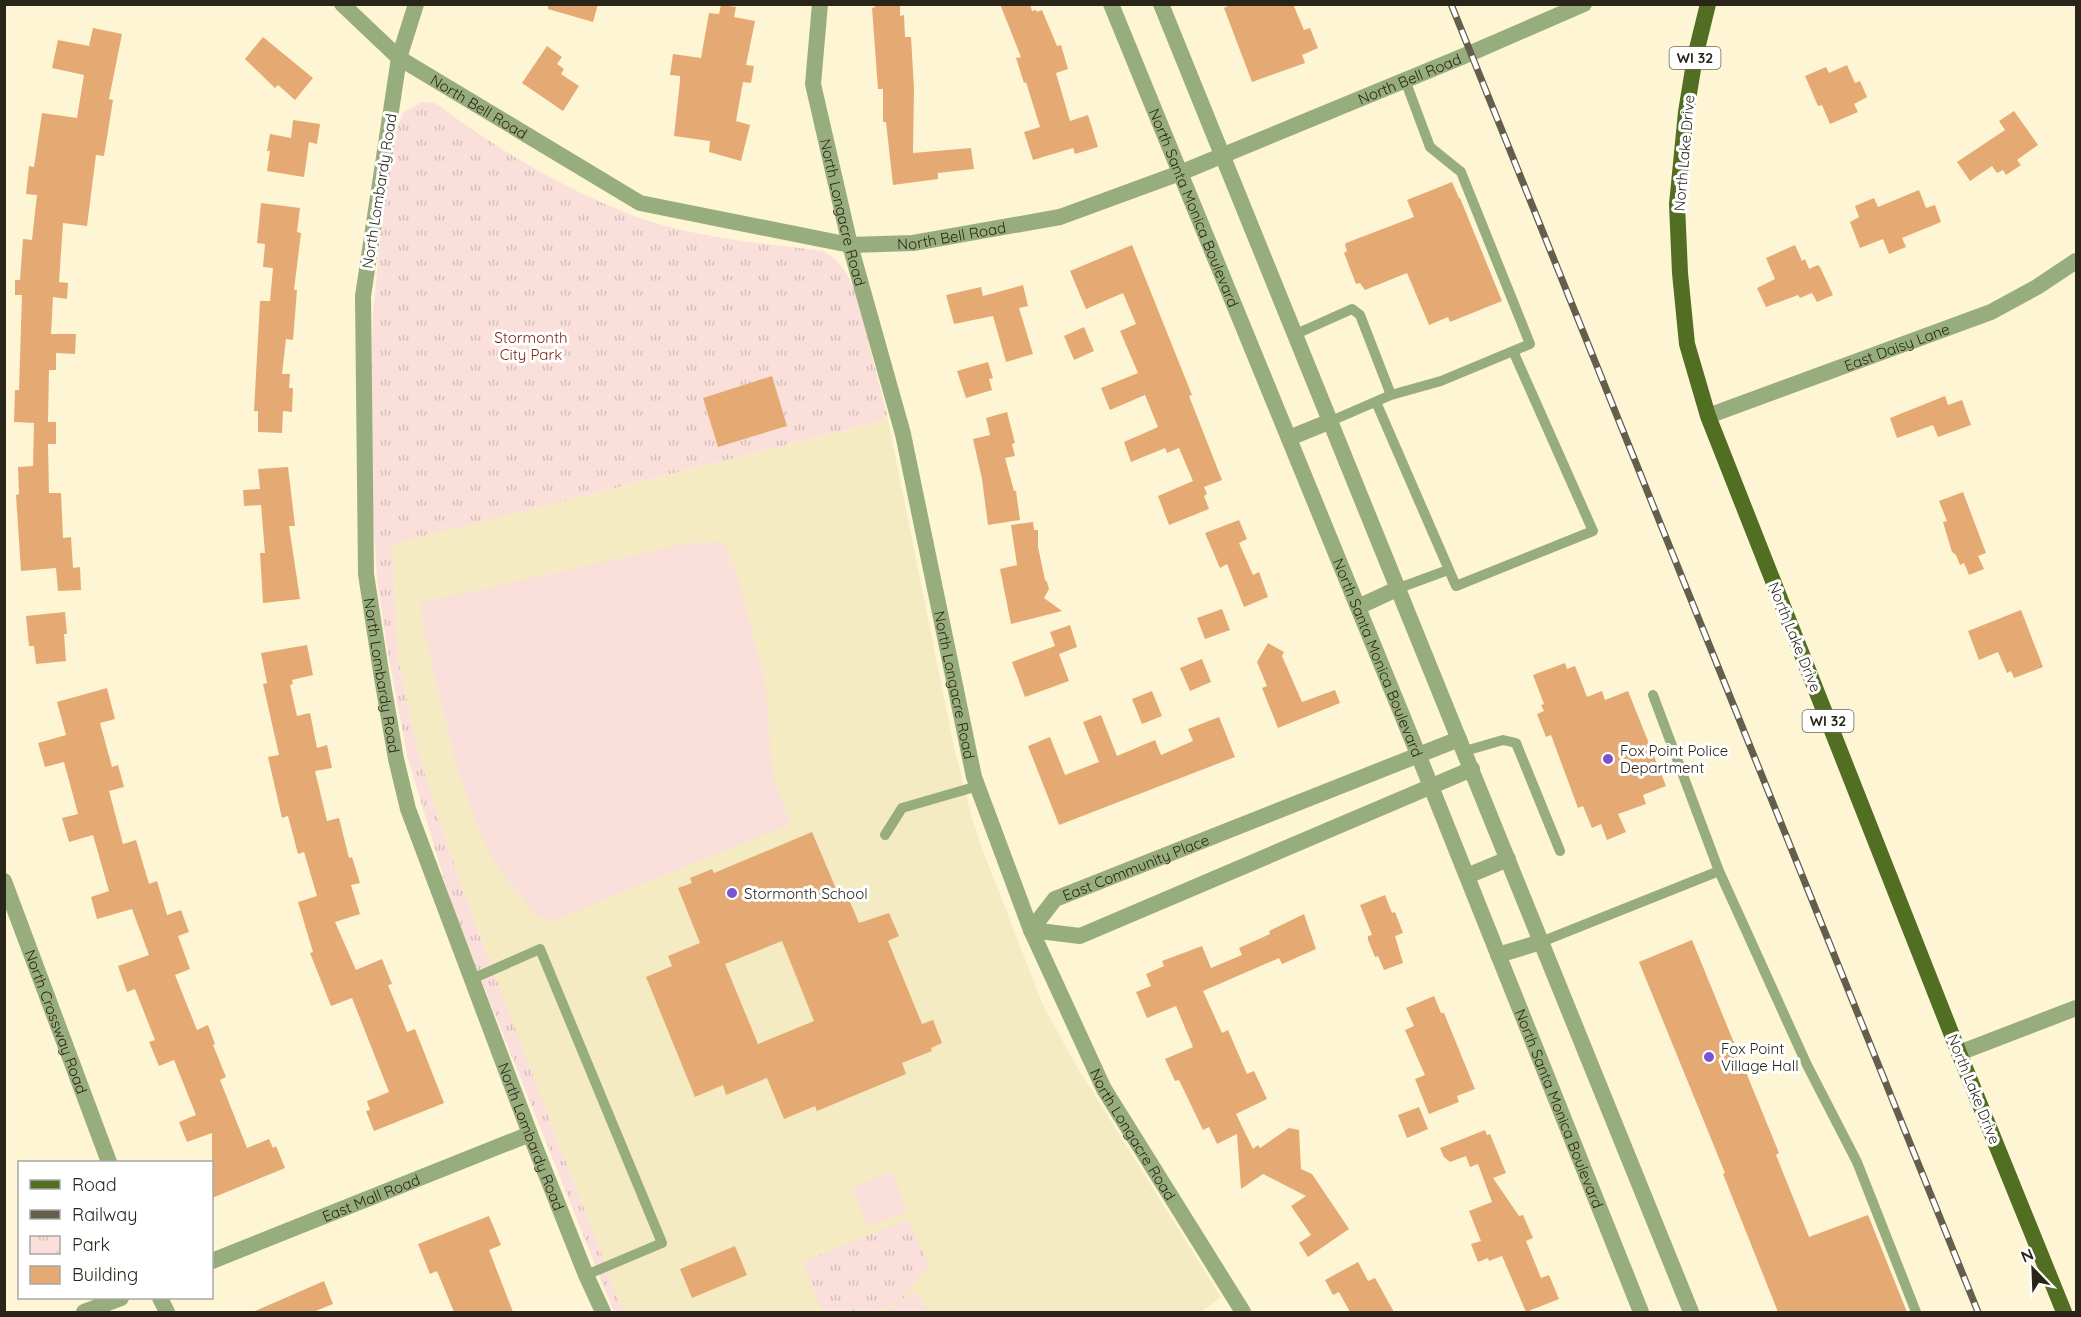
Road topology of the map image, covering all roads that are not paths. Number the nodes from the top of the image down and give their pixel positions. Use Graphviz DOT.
graph roads {
  1 [pos="342,4"];
  2 [pos="416,4"];
  3 [pos="820,4"];
  4 [pos="1111,4"];
  5 [pos="1161,4"];
  6 [pos="1584,4"];
  7 [pos="1708,4"];
  8 [pos="399,58"];
  9 [pos="1405,80"];
  10 [pos="1223,155"];
  11 [pos="1180,172"];
  12 [pos="850,245"];
  13 [pos="2076,261"];
  14 [pos="1296,334"];
  15 [pos="1513,351"];
  16 [pos="1391,395"];
  17 [pos="1376,402"];
  18 [pos="1708,416"];
  19 [pos="1331,421"];
  20 [pos="1289,438"];
  21 [pos="1448,570"];
  22 [pos="1399,588"];
  23 [pos="1358,607"];
  24 [pos="1653,695"];
  25 [pos="1462,745"];
  26 [pos="1418,754"];
  27 [pos="1472,769"];
  28 [pos="1431,785"];
  29 [pos="978,786"];
  30 [pos="885,835"];
  31 [pos="1560,851"];
  32 [pos="1508,859"];
  33 [pos="1719,871"];
  34 [pos="1467,876"];
  35 [pos="4,880"];
  36 [pos="1032,930"];
  37 [pos="1541,942"];
  38 [pos="1498,955"];
  39 [pos="472,979"];
  40 [pos="2076,1008"];
  41 [pos="1959,1053"];
  42 [pos="530,1134"];
  43 [pos="109,1161"];
  44 [pos="213,1261"];
  45 [pos="586,1275"];
  46 [pos="118,1299"];
  47 [pos="84,1312"];
  48 [pos="603,1312"];
  49 [pos="1243,1312"];
  50 [pos="1641,1312"];
  51 [pos="1690,1312"];
  52 [pos="1916,1312"];
  53 [pos="2064,1312"];
  1 -- 8 [label="street, North Bell Road"];
  2 -- 8 [label="street, North Lombardy Road"];
  3 -- 12 [label="street, North Longacre Road"];
  4 -- 11 [label="street, North Santa Monica Boulevard"];
  5 -- 10 [label="street"];
  6 -- 9 [label="street, North Bell Road"];
  7 -- 18 [label="main road, North Lake Drive / WI 32"];
  8 -- 12 [label="street, North Bell Road"];
  8 -- 39 [label="street, North Lombardy Road"];
  9 -- 10 [label="street, North Bell Road"];
  9 -- 15 [label="lane"];
  10 -- 11 [label="street, North Bell Road"];
  10 -- 14 [label="street"];
  11 -- 12 [label="street, North Bell Road"];
  11 -- 20 [label="street, North Santa Monica Boulevard"];
  12 -- 29 [label="street, North Longacre Road"];
  13 -- 18 [label="street, East Daisy Lane"];
  14 -- 16 [label="lane"];
  14 -- 19 [label="street"];
  15 -- 16 [label="lane"];
  15 -- 21 [label="lane"];
  16 -- 17 [label="lane"];
  17 -- 19 [label="lane"];
  17 -- 21 [label="lane"];
  18 -- 41 [label="main road, North Lake Drive / WI 32"];
  19 -- 20 [label="street"];
  19 -- 22 [label="street"];
  20 -- 23 [label="street, North Santa Monica Boulevard"];
  21 -- 22 [label="lane"];
  22 -- 23 [label="street"];
  22 -- 25 [label="street"];
  23 -- 26 [label="street, North Santa Monica Boulevard"];
  24 -- 33 [label="lane"];
  25 -- 26 [label="street, East Community Place"];
  25 -- 27 [label="street"];
  25 -- 31 [label="lane"];
  26 -- 28 [label="street, North Santa Monica Boulevard"];
  26 -- 36 [label="street, East Community Place"];
  27 -- 28 [label="street"];
  27 -- 32 [label="street"];
  28 -- 34 [label="street, North Santa Monica Boulevard"];
  28 -- 36 [label="street"];
  29 -- 30 [label="lane"];
  29 -- 36 [label="street, North Longacre Road"];
  32 -- 34 [label="street"];
  32 -- 37 [label="street"];
  33 -- 37 [label="lane"];
  33 -- 52 [label="lane"];
  34 -- 38 [label="street, North Santa Monica Boulevard"];
  35 -- 43 [label="street, North Crossway Road"];
  36 -- 49 [label="street, North Longacre Road"];
  37 -- 38 [label="street"];
  37 -- 51 [label="street"];
  38 -- 50 [label="street, North Santa Monica Boulevard"];
  39 -- 42 [label="street, North Lombardy Road"];
  39 -- 45 [label="lane"];
  40 -- 41 [label="street"];
  41 -- 53 [label="main road, North Lake Drive / WI 32"];
  42 -- 44 [label="street, East Mall Road"];
  42 -- 45 [label="street, North Lombardy Road"];
  45 -- 48 [label="street, North Lombardy Road"];
  46 -- 47 [label="street"];
}
